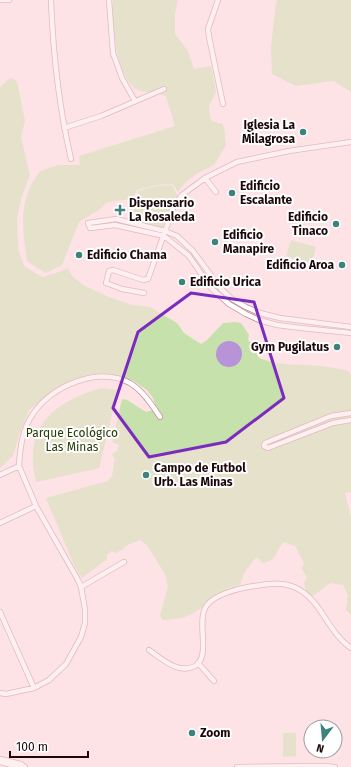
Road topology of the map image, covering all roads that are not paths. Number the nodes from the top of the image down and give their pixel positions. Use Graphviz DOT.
graph roads {
  1 [pos="0,0"];
  2 [pos="9,0"];
  3 [pos="51,0"];
  4 [pos="108,0"];
  5 [pos="218,0"];
  6 [pos="164,89"];
  7 [pos="135,101"];
  8 [pos="223,104"];
  9 [pos="64,128"];
  10 [pos="351,142"];
  11 [pos="71,160"];
  12 [pos="205,178"];
  13 [pos="216,192"];
  14 [pos="165,234"];
  15 [pos="144,294"];
  16 [pos="351,327"];
  17 [pos="351,333"];
  18 [pos="351,413"];
  19 [pos="160,417"];
  20 [pos="351,420"];
  21 [pos="19,466"];
  22 [pos="0,475"];
  23 [pos="36,506"];
  24 [pos="0,523"];
  25 [pos="124,562"];
  26 [pos="81,587"];
  27 [pos="0,612"];
  28 [pos="351,648"];
  29 [pos="149,650"];
  30 [pos="198,664"];
  31 [pos="214,681"];
  32 [pos="34,688"];
  33 [pos="0,693"];
  34 [pos="0,759"];
  35 [pos="0,762"];
  36 [pos="19,767"];
  37 [pos="25,767"];
  38 [pos="237,767"];
  39 [pos="335,767"];
  1 -- 2 [label="street"];
  3 -- 9 [label="street"];
  4 -- 7 [label="street"];
  5 -- 8 [label="street"];
  6 -- 7 [label="street"];
  7 -- 9 [label="street"];
  9 -- 11 [label="street"];
  10 -- 12 [label="street"];
  12 -- 13 [label="street"];
  12 -- 14 [label="street"];
  14 -- 14 [label="street"];
  14 -- 15 [label="street"];
  14 -- 16 [label="street"];
  14 -- 17 [label="street"];
  18 -- 20 [label="street"];
  19 -- 21 [label="street"];
  21 -- 22 [label="street"];
  21 -- 23 [label="street"];
  23 -- 24 [label="street"];
  23 -- 26 [label="street"];
  25 -- 26 [label="street"];
  26 -- 32 [label="street"];
  27 -- 32 [label="street"];
  28 -- 30 [label="street"];
  29 -- 30 [label="street"];
  30 -- 31 [label="street"];
  32 -- 33 [label="street"];
  34 -- 37 [label="street"];
  35 -- 36 [label="street"];
  38 -- 39 [label="street"];
}
